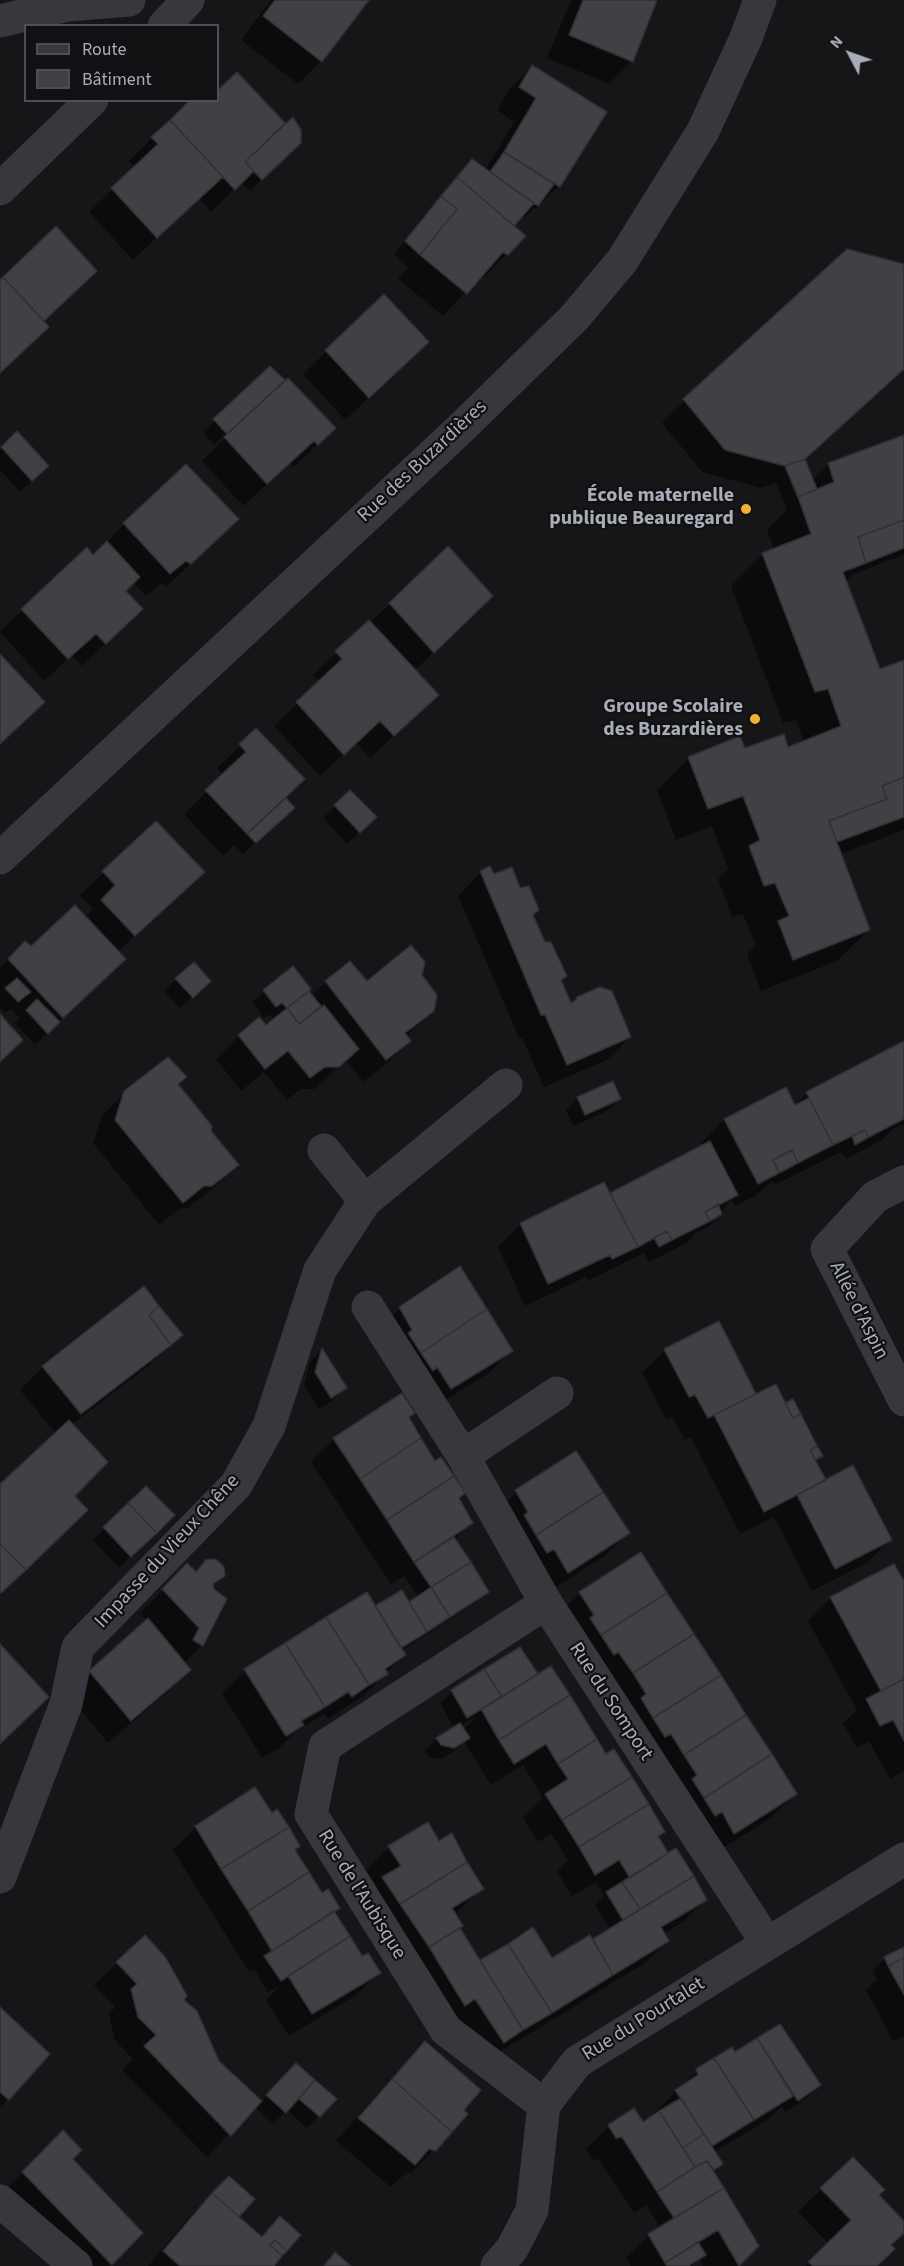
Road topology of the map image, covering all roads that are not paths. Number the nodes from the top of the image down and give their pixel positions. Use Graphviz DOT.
graph roads {
  1 [pos="129,0"];
  2 [pos="188,0"];
  3 [pos="760,0"];
  4 [pos="0,21"];
  5 [pos="166,24"];
  6 [pos="90,102"];
  7 [pos="0,189"];
  8 [pos="0,858"];
  9 [pos="506,1085"];
  10 [pos="324,1150"];
  11 [pos="904,1182"];
  12 [pos="365,1201"];
  13 [pos="368,1307"];
  14 [pos="557,1393"];
  15 [pos="904,1400"];
  16 [pos="463,1456"];
  17 [pos="546,1604"];
  18 [pos="904,1859"];
  19 [pos="0,1877"];
  20 [pos="767,1943"];
  21 [pos="544,2105"];
  22 [pos="0,2201"];
  23 [pos="76,2266"];
  24 [pos="497,2266"];
  1 -- 4 [label="street"];
  2 -- 5 [label="street"];
  3 -- 8 [label="street, Rue des Buzardières"];
  6 -- 7 [label="street"];
  9 -- 12 [label="street, Impasse du Vieux Chêne"];
  10 -- 12 [label="street"];
  11 -- 15 [label="street, Allée d'Aspin"];
  12 -- 19 [label="street, Impasse du Vieux Chêne"];
  13 -- 16 [label="street, Rue du Somport"];
  14 -- 16 [label="street"];
  16 -- 17 [label="street, Rue du Somport"];
  17 -- 20 [label="street, Rue du Somport"];
  17 -- 21 [label="street, Rue de l'Aubisque"];
  18 -- 20 [label="street, Rue du Pourtalet"];
  20 -- 21 [label="street, Rue du Pourtalet"];
  21 -- 24 [label="street"];
  22 -- 23 [label="street"];
}
